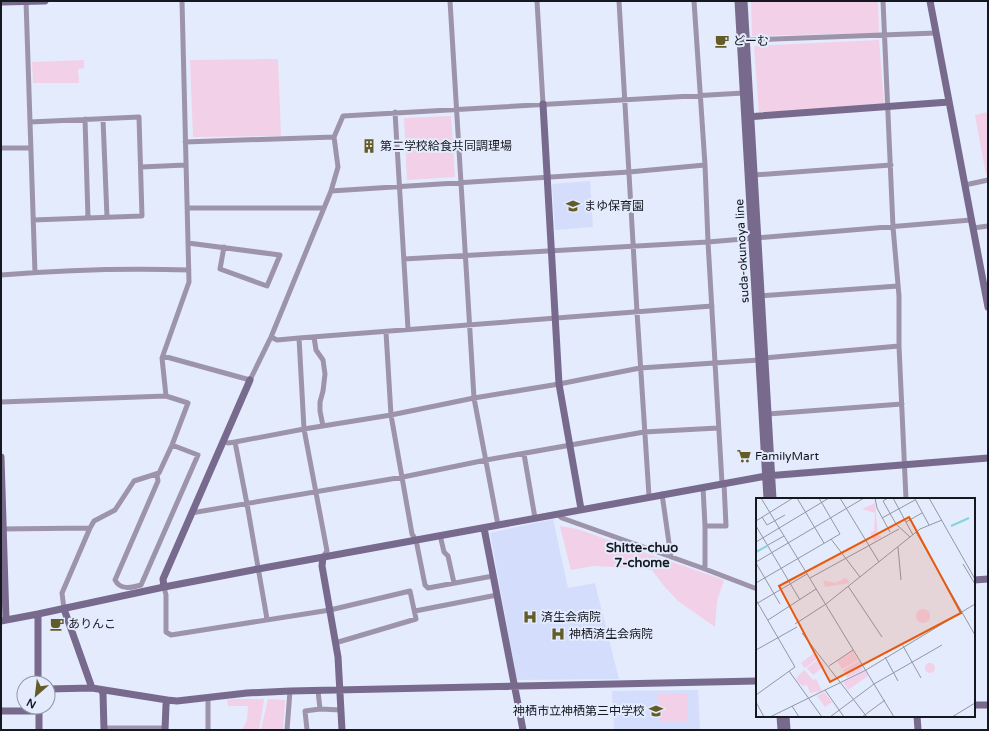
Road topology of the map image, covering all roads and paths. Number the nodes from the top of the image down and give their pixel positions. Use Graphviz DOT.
graph roads {
  1 [pos="26,1"];
  2 [pos="45,1"];
  3 [pos="182,1"];
  4 [pos="450,1"];
  5 [pos="537,1"];
  6 [pos="619,1"];
  7 [pos="694,1"];
  8 [pos="738,1"];
  9 [pos="744,1"];
  10 [pos="883,1"];
  11 [pos="930,1"];
  12 [pos="1,2"];
  13 [pos="936,33"];
  14 [pos="884,36"];
  15 [pos="746,40"];
  16 [pos="744,93"];
  17 [pos="700,96"];
  18 [pos="625,100"];
  19 [pos="949,102"];
  20 [pos="543,104"];
  21 [pos="887,107"];
  22 [pos="456,109"];
  23 [pos="395,112"];
  24 [pos="748,117"];
  25 [pos="85,119"];
  26 [pos="103,119"];
  27 [pos="30,122"];
  28 [pos="334,137"];
  29 [pos="185,142"];
  30 [pos="1,148"];
  31 [pos="30,148"];
  32 [pos="186,165"];
  33 [pos="705,165"];
  34 [pos="891,165"];
  35 [pos="141,167"];
  36 [pos="629,172"];
  37 [pos="754,175"];
  38 [pos="547,178"];
  39 [pos="988,180"];
  40 [pos="462,182"];
  41 [pos="965,185"];
  42 [pos="400,186"];
  43 [pos="331,191"];
  44 [pos="187,208"];
  45 [pos="324,208"];
  46 [pos="107,217"];
  47 [pos="88,218"];
  48 [pos="33,220"];
  49 [pos="971,220"];
  50 [pos="988,226"];
  51 [pos="893,227"];
  52 [pos="973,228"];
  53 [pos="755,238"];
  54 [pos="708,242"];
  55 [pos="188,243"];
  56 [pos="633,246"];
  57 [pos="224,247"];
  58 [pos="551,251"];
  59 [pos="465,256"];
  60 [pos="404,259"];
  61 [pos="189,270"];
  62 [pos="35,273"];
  63 [pos="1,275"];
  64 [pos="898,286"];
  65 [pos="758,296"];
  66 [pos="712,306"];
  67 [pos="988,307"];
  68 [pos="637,312"];
  69 [pos="556,319"];
  70 [pos="470,325"];
  71 [pos="408,329"];
  72 [pos="386,332"];
  73 [pos="271,337"];
  74 [pos="314,337"];
  75 [pos="299,338"];
  76 [pos="899,346"];
  77 [pos="163,356"];
  78 [pos="762,359"];
  79 [pos="715,363"];
  80 [pos="640,368"];
  81 [pos="250,380"];
  82 [pos="560,384"];
  83 [pos="166,396"];
  84 [pos="474,398"];
  85 [pos="1,402"];
  86 [pos="902,404"];
  87 [pos="768,414"];
  88 [pos="391,415"];
  89 [pos="323,426"];
  90 [pos="718,428"];
  91 [pos="304,429"];
  92 [pos="644,432"];
  93 [pos="223,441"];
  94 [pos="235,442"];
  95 [pos="172,445"];
  96 [pos="570,445"];
  97 [pos="524,454"];
  98 [pos="1,457"];
  99 [pos="988,458"];
  100 [pos="486,460"];
  101 [pos="905,465"];
  102 [pos="157,475"];
  103 [pos="769,476"];
  104 [pos="403,477"];
  105 [pos="723,483"];
  106 [pos="703,487"];
  107 [pos="316,491"];
  108 [pos="662,494"];
  109 [pos="649,496"];
  110 [pos="767,498"];
  111 [pos="773,498"];
  112 [pos="906,498"];
  113 [pos="247,504"];
  114 [pos="581,509"];
  115 [pos="191,514"];
  116 [pos="557,514"];
  117 [pos="535,518"];
  118 [pos="498,525"];
  119 [pos="705,526"];
  120 [pos="90,528"];
  121 [pos="484,528"];
  122 [pos="2,529"];
  123 [pos="440,535"];
  124 [pos="416,540"];
  125 [pos="672,557"];
  126 [pos="323,558"];
  127 [pos="258,569"];
  128 [pos="705,569"];
  129 [pos="493,576"];
  130 [pos="988,579"];
  131 [pos="975,580"];
  132 [pos="454,583"];
  133 [pos="164,587"];
  134 [pos="756,589"];
  135 [pos="3,593"];
  136 [pos="497,595"];
  137 [pos="64,609"];
  138 [pos="330,610"];
  139 [pos="415,611"];
  140 [pos="38,614"];
  141 [pos="267,619"];
  142 [pos="3,620"];
  143 [pos="335,643"];
  144 [pos="38,675"];
  145 [pos="756,681"];
  146 [pos="514,686"];
  147 [pos="92,688"];
  148 [pos="56,689"];
  149 [pos="339,689"];
  150 [pos="102,690"];
  151 [pos="290,691"];
  152 [pos="318,691"];
  153 [pos="208,698"];
  154 [pos="167,700"];
  155 [pos="975,705"];
  156 [pos="988,705"];
  157 [pos="320,709"];
  158 [pos="16,710"];
  159 [pos="341,710"];
  160 [pos="1,711"];
  161 [pos="39,715"];
  162 [pos="780,717"];
  163 [pos="786,717"];
  164 [pos="917,717"];
  165 [pos="104,729"];
  166 [pos="165,729"];
  167 [pos="39,730"];
  168 [pos="208,730"];
  169 [pos="287,730"];
  170 [pos="307,730"];
  171 [pos="342,730"];
  172 [pos="523,730"];
  173 [pos="781,730"];
  174 [pos="786,730"];
  175 [pos="918,730"];
  1 -- 2 [label="street"];
  1 -- 12 [label="street"];
  1 -- 27 [label="street"];
  3 -- 29 [label="street"];
  4 -- 22 [label="street"];
  5 -- 20 [label="street"];
  6 -- 18 [label="street"];
  7 -- 17 [label="street"];
  8 -- 16 [label="street, suda-okunoya line"];
  9 -- 15 [label="street, suda-okunoya line"];
  10 -- 14 [label="street"];
  11 -- 13 [label="street"];
  13 -- 14 [label="street"];
  13 -- 19 [label="street"];
  14 -- 15 [label="street"];
  14 -- 21 [label="street"];
  15 -- 24 [label="street, suda-okunoya line"];
  16 -- 17 [label="street"];
  16 -- 24 [label="street, suda-okunoya line"];
  17 -- 18 [label="street"];
  17 -- 33 [label="street"];
  18 -- 20 [label="street"];
  18 -- 36 [label="street"];
  19 -- 21 [label="street"];
  19 -- 41 [label="street"];
  20 -- 22 [label="street"];
  20 -- 38 [label="street"];
  21 -- 24 [label="street"];
  21 -- 34 [label="street"];
  22 -- 23 [label="street"];
  22 -- 40 [label="street"];
  23 -- 28 [label="street"];
  23 -- 42 [label="street"];
  24 -- 37 [label="street, suda-okunoya line"];
  24 -- 53 [label="street, suda-okunoya line"];
  25 -- 26 [label="street"];
  25 -- 27 [label="street"];
  25 -- 47 [label="street"];
  26 -- 35 [label="street"];
  26 -- 46 [label="street"];
  27 -- 31 [label="street"];
  28 -- 29 [label="street"];
  28 -- 43 [label="street"];
  29 -- 32 [label="street"];
  30 -- 31 [label="street"];
  31 -- 48 [label="street"];
  32 -- 35 [label="street"];
  32 -- 44 [label="street"];
  33 -- 36 [label="street"];
  33 -- 54 [label="street"];
  34 -- 37 [label="street"];
  34 -- 51 [label="street"];
  35 -- 46 [label="street"];
  36 -- 38 [label="street"];
  36 -- 56 [label="street"];
  37 -- 53 [label="street, suda-okunoya line"];
  38 -- 40 [label="street"];
  38 -- 58 [label="street"];
  39 -- 41 [label="street"];
  40 -- 42 [label="street"];
  40 -- 59 [label="street"];
  41 -- 49 [label="street"];
  42 -- 43 [label="street"];
  42 -- 60 [label="street"];
  43 -- 45 [label="street"];
  44 -- 45 [label="street"];
  44 -- 55 [label="street"];
  45 -- 73 [label="street"];
  46 -- 47 [label="street"];
  47 -- 48 [label="street"];
  48 -- 62 [label="street"];
  49 -- 51 [label="street"];
  49 -- 52 [label="street"];
  50 -- 52 [label="street"];
  51 -- 53 [label="street"];
  51 -- 64 [label="street"];
  52 -- 67 [label="street"];
  53 -- 54 [label="street"];
  53 -- 65 [label="street, suda-okunoya line"];
  54 -- 56 [label="street"];
  54 -- 66 [label="street"];
  55 -- 57 [label="street"];
  55 -- 61 [label="street"];
  56 -- 58 [label="street"];
  56 -- 68 [label="street"];
  57 -- 57 [label="street"];
  58 -- 59 [label="street"];
  58 -- 69 [label="street"];
  59 -- 60 [label="street"];
  59 -- 70 [label="street"];
  60 -- 71 [label="street"];
  61 -- 62 [label="street"];
  61 -- 77 [label="street"];
  62 -- 63 [label="street"];
  64 -- 65 [label="street"];
  64 -- 76 [label="street"];
  65 -- 78 [label="street, suda-okunoya line"];
  66 -- 68 [label="street"];
  66 -- 79 [label="street"];
  68 -- 69 [label="street"];
  68 -- 80 [label="street"];
  69 -- 70 [label="street"];
  69 -- 82 [label="street"];
  70 -- 71 [label="street"];
  70 -- 84 [label="street"];
  71 -- 72 [label="street"];
  72 -- 74 [label="street"];
  72 -- 88 [label="street"];
  73 -- 75 [label="street"];
  73 -- 81 [label="street"];
  74 -- 75 [label="street"];
  74 -- 89 [label="street"];
  75 -- 91 [label="street"];
  76 -- 78 [label="street"];
  76 -- 86 [label="street"];
  77 -- 81 [label="street"];
  77 -- 83 [label="street"];
  78 -- 79 [label="street"];
  78 -- 87 [label="street, suda-okunoya line"];
  78 -- 103 [label="street, suda-okunoya line"];
  79 -- 80 [label="street"];
  79 -- 90 [label="street"];
  80 -- 82 [label="street"];
  80 -- 92 [label="street"];
  81 -- 93 [label="street"];
  82 -- 84 [label="street"];
  82 -- 96 [label="street"];
  83 -- 85 [label="street"];
  83 -- 95 [label="street"];
  84 -- 88 [label="street"];
  84 -- 100 [label="street"];
  86 -- 87 [label="street"];
  86 -- 101 [label="street"];
  87 -- 103 [label="street, suda-okunoya line"];
  88 -- 89 [label="street"];
  88 -- 104 [label="street"];
  89 -- 91 [label="street"];
  90 -- 92 [label="street"];
  90 -- 105 [label="street"];
  91 -- 94 [label="street"];
  91 -- 107 [label="street"];
  92 -- 96 [label="street"];
  92 -- 109 [label="street"];
  93 -- 94 [label="street"];
  93 -- 115 [label="street"];
  94 -- 113 [label="street"];
  95 -- 102 [label="street"];
  95 -- 102 [label="street"];
  96 -- 97 [label="street"];
  96 -- 114 [label="street"];
  97 -- 100 [label="street"];
  97 -- 117 [label="street"];
  98 -- 122 [label="street"];
  99 -- 101 [label="street"];
  100 -- 104 [label="street"];
  100 -- 118 [label="street"];
  101 -- 103 [label="street"];
  101 -- 112 [label="street"];
  102 -- 120 [label="street"];
  103 -- 105 [label="street"];
  103 -- 110 [label="street, suda-okunoya line"];
  103 -- 111 [label="street, suda-okunoya line"];
  104 -- 107 [label="street"];
  104 -- 124 [label="street"];
  105 -- 106 [label="street"];
  105 -- 119 [label="street"];
  106 -- 108 [label="street"];
  106 -- 119 [label="street"];
  107 -- 113 [label="street"];
  107 -- 126 [label="street"];
  108 -- 109 [label="street"];
  108 -- 125 [label="street"];
  109 -- 114 [label="street"];
  113 -- 115 [label="street"];
  113 -- 127 [label="street"];
  114 -- 116 [label="street"];
  115 -- 133 [label="street"];
  116 -- 117 [label="street"];
  116 -- 125 [label="street"];
  117 -- 118 [label="street"];
  118 -- 121 [label="street"];
  119 -- 128 [label="street"];
  120 -- 122 [label="street"];
  120 -- 137 [label="street"];
  121 -- 123 [label="street"];
  121 -- 129 [label="street"];
  122 -- 135 [label="street"];
  123 -- 124 [label="street"];
  123 -- 132 [label="street"];
  124 -- 126 [label="street"];
  124 -- 132 [label="street"];
  125 -- 128 [label="street"];
  126 -- 127 [label="street"];
  126 -- 138 [label="street"];
  127 -- 133 [label="street"];
  127 -- 141 [label="street"];
  128 -- 134 [label="street"];
  129 -- 132 [label="street"];
  129 -- 136 [label="street"];
  130 -- 131 [label="street"];
  133 -- 137 [label="street"];
  133 -- 141 [label="street"];
  135 -- 142 [label="street"];
  136 -- 139 [label="street"];
  136 -- 146 [label="street"];
  137 -- 140 [label="street"];
  137 -- 147 [label="street"];
  138 -- 139 [label="street"];
  138 -- 141 [label="street"];
  138 -- 143 [label="street"];
  139 -- 143 [label="street"];
  140 -- 142 [label="street"];
  140 -- 144 [label="street"];
  143 -- 149 [label="street"];
  145 -- 146 [label="street"];
  146 -- 149 [label="street"];
  146 -- 172 [label="street"];
  147 -- 148 [label="street"];
  147 -- 150 [label="street"];
  149 -- 152 [label="street"];
  149 -- 159 [label="street"];
  150 -- 154 [label="street"];
  150 -- 165 [label="street"];
  151 -- 152 [label="street"];
  151 -- 153 [label="street"];
  151 -- 169 [label="street"];
  152 -- 157 [label="street"];
  153 -- 154 [label="street"];
  153 -- 168 [label="street"];
  154 -- 166 [label="street"];
  155 -- 156 [label="street"];
  157 -- 159 [label="street"];
  157 -- 170 [label="street"];
  158 -- 160 [label="street"];
  159 -- 171 [label="street"];
  161 -- 167 [label="street"];
  162 -- 173 [label="street"];
  163 -- 174 [label="street"];
  164 -- 175 [label="street"];
  165 -- 166 [label="street"];
}
